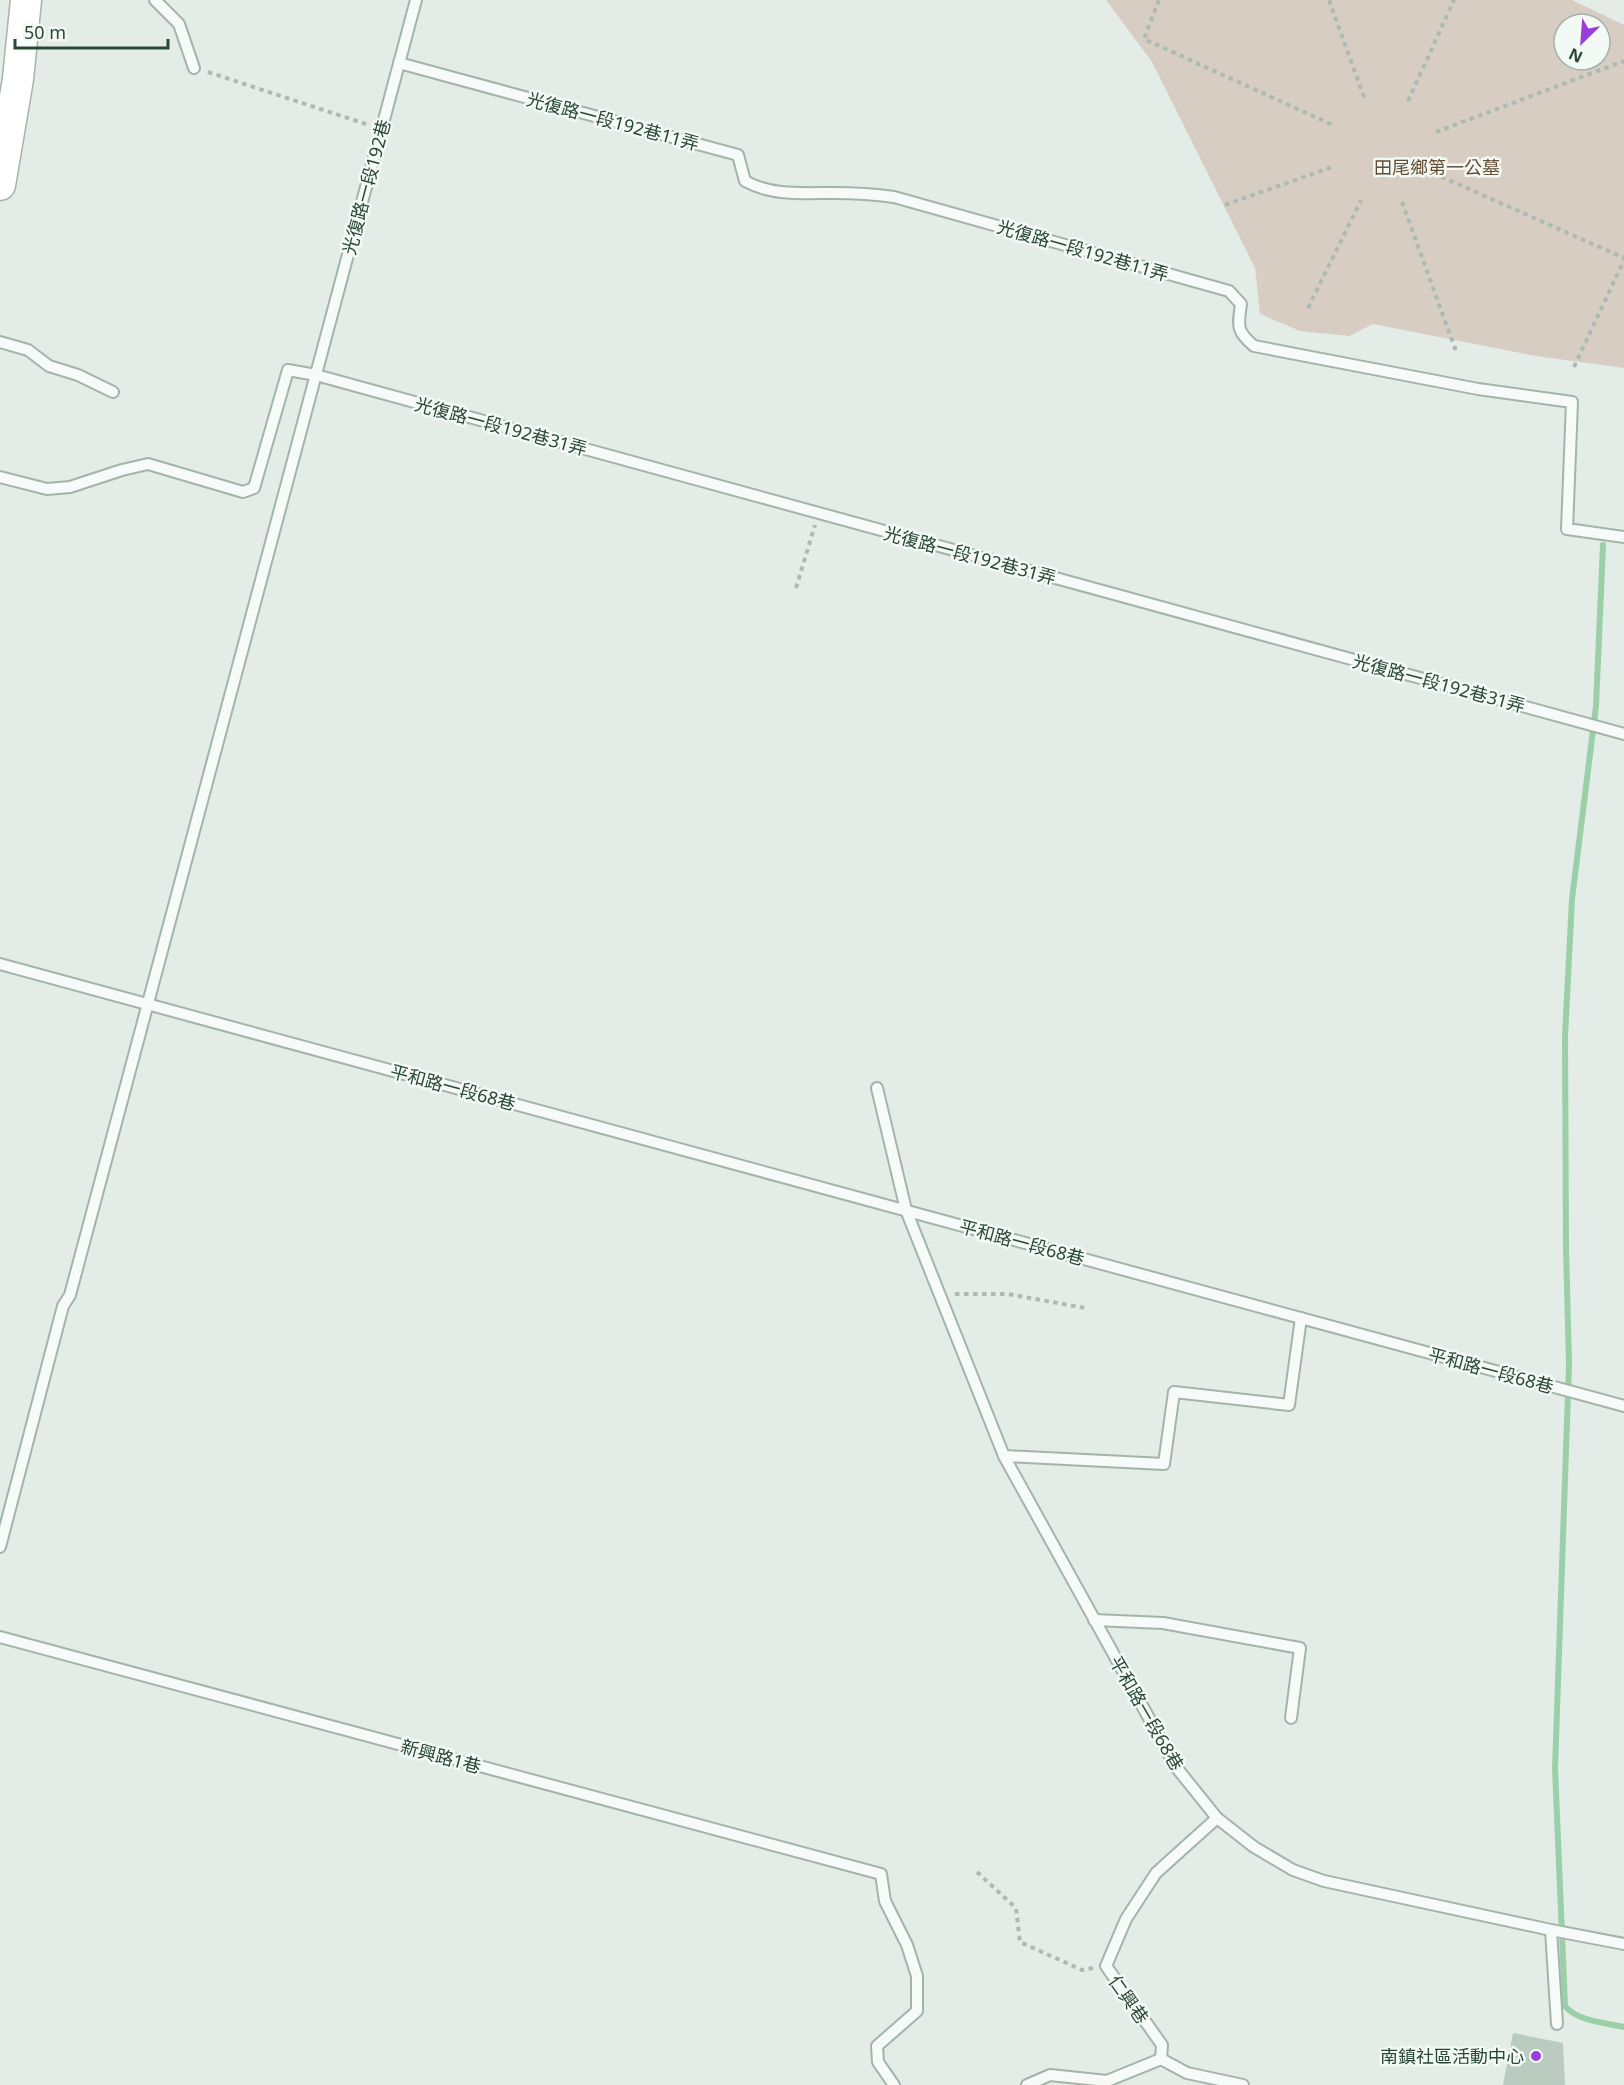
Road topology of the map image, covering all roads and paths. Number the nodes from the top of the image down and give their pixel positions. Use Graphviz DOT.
graph roads {
  1 [pos="26,0"];
  2 [pos="155,0"];
  3 [pos="417,0"];
  4 [pos="1159,0"];
  5 [pos="1329,0"];
  6 [pos="1454,0"];
  7 [pos="1624,61"];
  8 [pos="399,63"];
  9 [pos="194,68"];
  10 [pos="1365,99"];
  11 [pos="1408,101"];
  12 [pos="1335,126"];
  13 [pos="381,129"];
  14 [pos="1436,132"];
  15 [pos="1332,167"];
  16 [pos="1434,173"];
  17 [pos="0,185"];
  18 [pos="1361,200"];
  19 [pos="1402,202"];
  20 [pos="1225,205"];
  21 [pos="1624,259"];
  22 [pos="1308,308"];
  23 [pos="0,342"];
  24 [pos="1457,354"];
  25 [pos="1574,367"];
  26 [pos="316,375"];
  27 [pos="113,392"];
  28 [pos="0,477"];
  29 [pos="818,513"];
  30 [pos="1624,537"];
  31 [pos="796,588"];
  32 [pos="1624,734"];
  33 [pos="0,964"];
  34 [pos="149,1004"];
  35 [pos="877,1088"];
  36 [pos="906,1210"];
  37 [pos="940,1293"];
  38 [pos="1085,1308"];
  39 [pos="1301,1318"];
  40 [pos="1624,1406"];
  41 [pos="1004,1456"];
  42 [pos="0,1547"];
  43 [pos="1094,1620"];
  44 [pos="0,1637"];
  45 [pos="1291,1718"];
  46 [pos="1216,1818"];
  47 [pos="977,1872"];
  48 [pos="1551,1930"];
  49 [pos="1624,1944"];
  50 [pos="1106,1966"];
  51 [pos="1557,2024"];
  52 [pos="1161,2059"];
  53 [pos="894,2085"];
  54 [pos="1027,2085"];
  55 [pos="1243,2085"];
  1 -- 17 [label="street"];
  2 -- 9 [label="lane"];
  3 -- 8 [label="lane, 光復路一段192巷"];
  4 -- 12 [label="path"];
  5 -- 10 [label="path"];
  6 -- 11 [label="path"];
  7 -- 14 [label="path"];
  8 -- 13 [label="lane, 光復路一段192巷"];
  8 -- 30 [label="lane, 光復路一段192巷11弄"];
  9 -- 13 [label="path"];
  13 -- 26 [label="lane, 光復路一段192巷"];
  15 -- 20 [label="path"];
  16 -- 21 [label="path"];
  18 -- 22 [label="path"];
  19 -- 24 [label="path"];
  21 -- 25 [label="path"];
  23 -- 27 [label="lane"];
  26 -- 28 [label="lane, 光復路一段192巷31弄"];
  26 -- 29 [label="lane, 光復路一段192巷31弄"];
  26 -- 34 [label="lane, 光復路一段192巷"];
  29 -- 31 [label="path"];
  29 -- 32 [label="lane, 光復路一段192巷31弄"];
  33 -- 34 [label="lane, 平和路一段68巷"];
  34 -- 36 [label="lane, 平和路一段68巷"];
  34 -- 42 [label="lane, 光復路一段192巷"];
  35 -- 36 [label="lane"];
  36 -- 37 [label="lane, 平和路一段68巷"];
  36 -- 39 [label="lane, 平和路一段68巷"];
  37 -- 38 [label="path"];
  37 -- 41 [label="lane, 平和路一段68巷"];
  39 -- 40 [label="lane, 平和路一段68巷"];
  39 -- 41 [label="lane"];
  41 -- 43 [label="lane, 平和路一段68巷"];
  43 -- 45 [label="lane"];
  43 -- 46 [label="lane, 平和路一段68巷"];
  44 -- 53 [label="lane, 新興路1巷"];
  46 -- 48 [label="lane, 平和路一段68巷"];
  46 -- 50 [label="lane, 仁興巷"];
  47 -- 50 [label="path"];
  48 -- 49 [label="lane, 平和路一段68巷"];
  48 -- 51 [label="lane"];
  50 -- 52 [label="lane, 仁興巷"];
  52 -- 54 [label="lane"];
  52 -- 55 [label="lane"];
}
